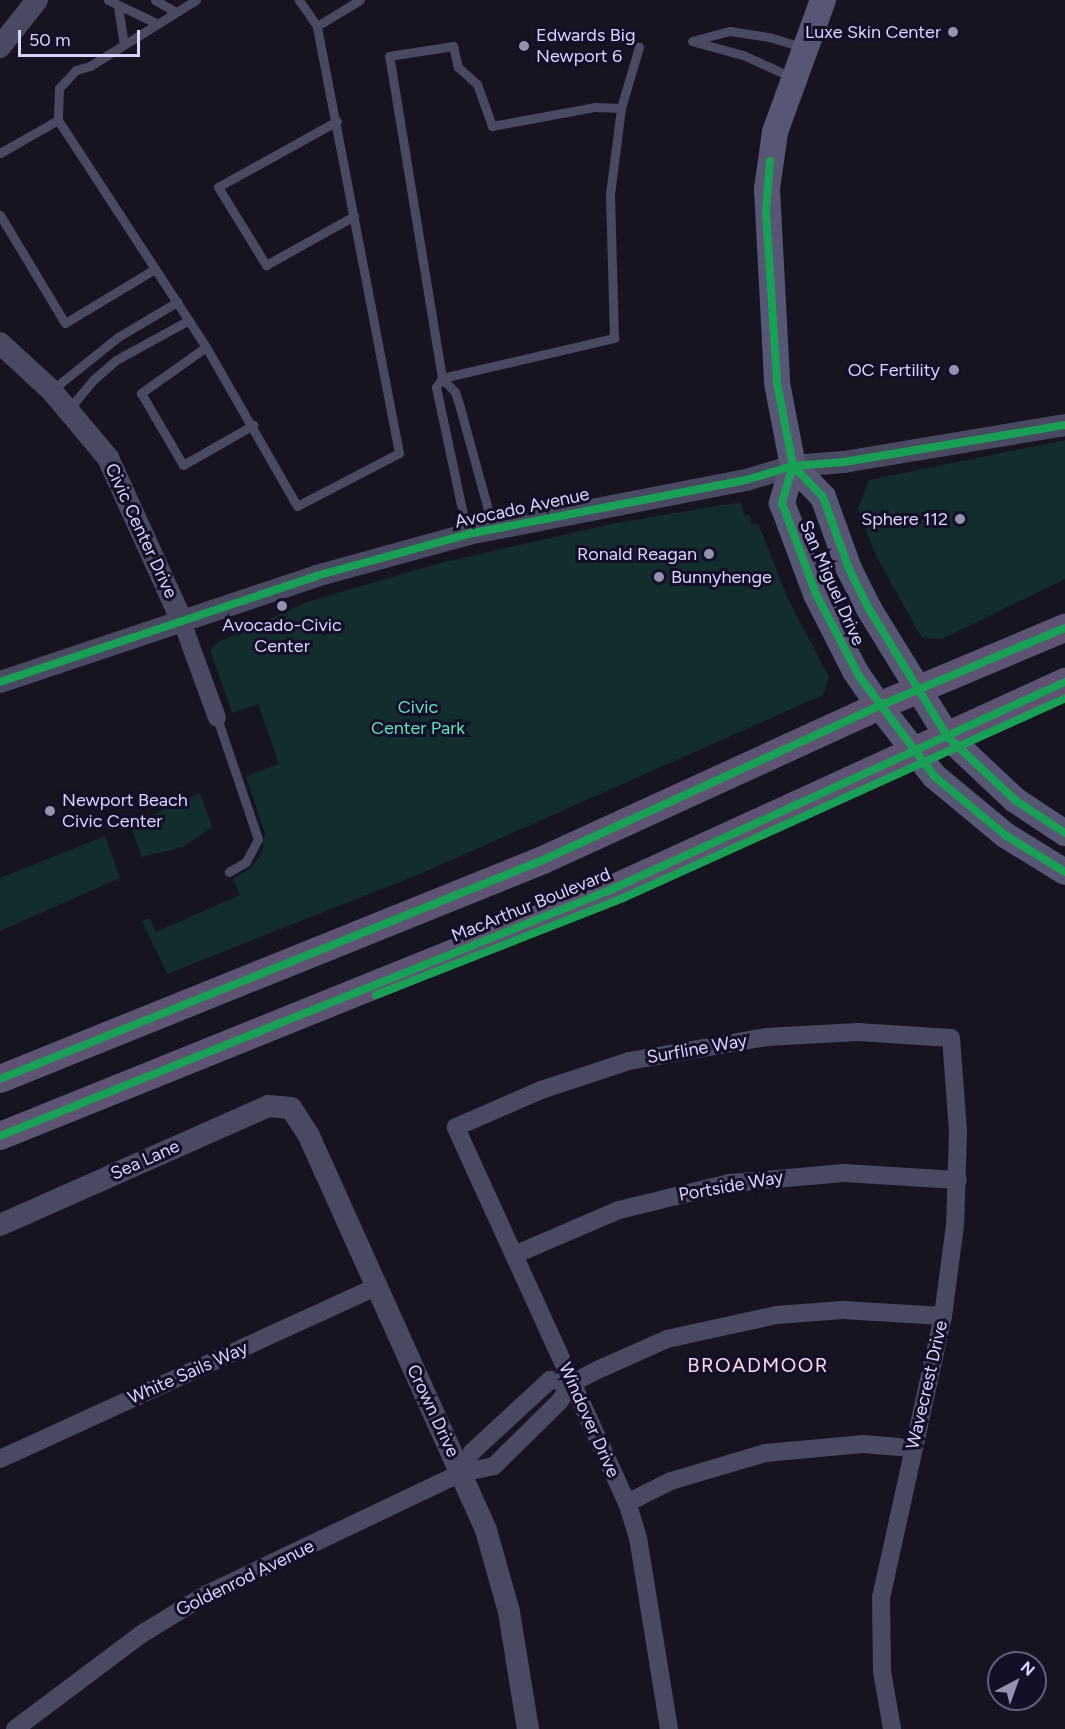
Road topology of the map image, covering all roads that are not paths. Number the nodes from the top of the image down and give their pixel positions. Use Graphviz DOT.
graph roads {
  1 [pos="37,0"];
  2 [pos="108,0"];
  3 [pos="155,0"];
  4 [pos="195,0"];
  5 [pos="299,0"];
  6 [pos="360,0"];
  7 [pos="823,0"];
  8 [pos="118,7"];
  9 [pos="174,11"];
  10 [pos="156,23"];
  11 [pos="317,26"];
  12 [pos="124,44"];
  13 [pos="0,47"];
  14 [pos="639,47"];
  15 [pos="807,49"];
  16 [pos="796,78"];
  17 [pos="621,108"];
  18 [pos="58,120"];
  19 [pos="337,121"];
  20 [pos="0,153"];
  21 [pos="0,215"];
  22 [pos="354,216"];
  23 [pos="155,269"];
  24 [pos="177,302"];
  25 [pos="189,320"];
  26 [pos="0,343"];
  27 [pos="206,347"];
  28 [pos="442,378"];
  29 [pos="51,390"];
  30 [pos="68,410"];
  31 [pos="253,425"];
  32 [pos="1065,425"];
  33 [pos="793,466"];
  34 [pos="494,529"];
  35 [pos="468,534"];
  36 [pos="182,619"];
  37 [pos="1065,628"];
  38 [pos="0,682"];
  39 [pos="1065,682"];
  40 [pos="916,691"];
  41 [pos="879,706"];
  42 [pos="217,718"];
  43 [pos="947,736"];
  44 [pos="914,750"];
  45 [pos="1065,833"];
  46 [pos="229,872"];
  47 [pos="1065,872"];
  48 [pos="951,1038"];
  49 [pos="0,1079"];
  50 [pos="291,1108"];
  51 [pos="456,1127"];
  52 [pos="0,1136"];
  53 [pos="958,1180"];
  54 [pos="0,1225"];
  55 [pos="514,1254"];
  56 [pos="376,1287"];
  57 [pos="943,1316"];
  58 [pos="572,1383"];
  59 [pos="912,1448"];
  60 [pos="0,1459"];
  61 [pos="461,1473"];
  62 [pos="627,1503"];
  63 [pos="893,1728"];
  64 [pos="15,1729"];
  65 [pos="528,1729"];
  66 [pos="669,1729"];
  1 -- 13 [label="street"];
  2 -- 8 [label="lane"];
  3 -- 9 [label="lane"];
  4 -- 9 [label="lane"];
  5 -- 11 [label="lane"];
  6 -- 11 [label="lane"];
  7 -- 15 [label="main road, San Miguel Drive"];
  8 -- 10 [label="lane"];
  8 -- 12 [label="lane"];
  9 -- 10 [label="lane"];
  10 -- 12 [label="lane"];
  11 -- 19 [label="lane"];
  12 -- 18 [label="lane"];
  14 -- 17 [label="lane"];
  15 -- 16 [label="main road, San Miguel Drive"];
  15 -- 16 [label="lane"];
  16 -- 33 [label="main road, San Miguel Drive"];
  17 -- 28 [label="lane"];
  17 -- 28 [label="lane"];
  18 -- 20 [label="lane"];
  18 -- 23 [label="lane"];
  19 -- 22 [label="lane"];
  19 -- 22 [label="lane"];
  21 -- 23 [label="lane"];
  22 -- 31 [label="lane"];
  23 -- 24 [label="lane"];
  24 -- 25 [label="lane"];
  24 -- 29 [label="lane"];
  25 -- 27 [label="lane"];
  25 -- 30 [label="lane"];
  26 -- 29 [label="street, Civic Center Drive"];
  27 -- 31 [label="lane"];
  27 -- 31 [label="lane"];
  28 -- 34 [label="lane"];
  28 -- 35 [label="lane"];
  29 -- 30 [label="street, Civic Center Drive"];
  30 -- 36 [label="street, Civic Center Drive"];
  32 -- 33 [label="street, Avocado Avenue"];
  33 -- 34 [label="street, Avocado Avenue"];
  33 -- 40 [label="main road, San Miguel Drive"];
  33 -- 41 [label="main road, San Miguel Drive"];
  34 -- 35 [label="street, Avocado Avenue"];
  35 -- 36 [label="street, Avocado Avenue"];
  36 -- 38 [label="street, Avocado Avenue"];
  36 -- 42 [label="street, Civic Center Drive"];
  37 -- 40 [label="main road, MacArthur Boulevard"];
  39 -- 43 [label="main road, MacArthur Boulevard"];
  40 -- 41 [label="main road, MacArthur Boulevard"];
  40 -- 43 [label="main road, San Miguel Drive"];
  41 -- 44 [label="main road, San Miguel Drive"];
  41 -- 49 [label="main road, MacArthur Boulevard"];
  42 -- 46 [label="lane"];
  43 -- 44 [label="main road, MacArthur Boulevard"];
  43 -- 45 [label="main road, San Miguel Drive"];
  44 -- 47 [label="main road, San Miguel Drive"];
  44 -- 52 [label="main road, MacArthur Boulevard"];
  48 -- 51 [label="street, Surfline Way"];
  48 -- 53 [label="street, Wavecrest Drive"];
  50 -- 54 [label="street, Sea Lane"];
  50 -- 56 [label="street, Crown Drive"];
  51 -- 55 [label="street, Windover Drive"];
  53 -- 55 [label="street, Portside Way"];
  53 -- 57 [label="street, Wavecrest Drive"];
  55 -- 58 [label="street, Windover Drive"];
  56 -- 60 [label="street, White Sails Way"];
  56 -- 61 [label="street, Crown Drive"];
  57 -- 58 [label="street, Goldenrod Avenue"];
  57 -- 59 [label="street, Wavecrest Drive"];
  58 -- 61 [label="street, Goldenrod Avenue"];
  58 -- 62 [label="street, Windover Drive"];
  59 -- 62 [label="street"];
  59 -- 63 [label="street, Wavecrest Drive"];
  61 -- 64 [label="street, Goldenrod Avenue"];
  61 -- 65 [label="street, Crown Drive"];
  62 -- 66 [label="street, Windover Drive"];
}
